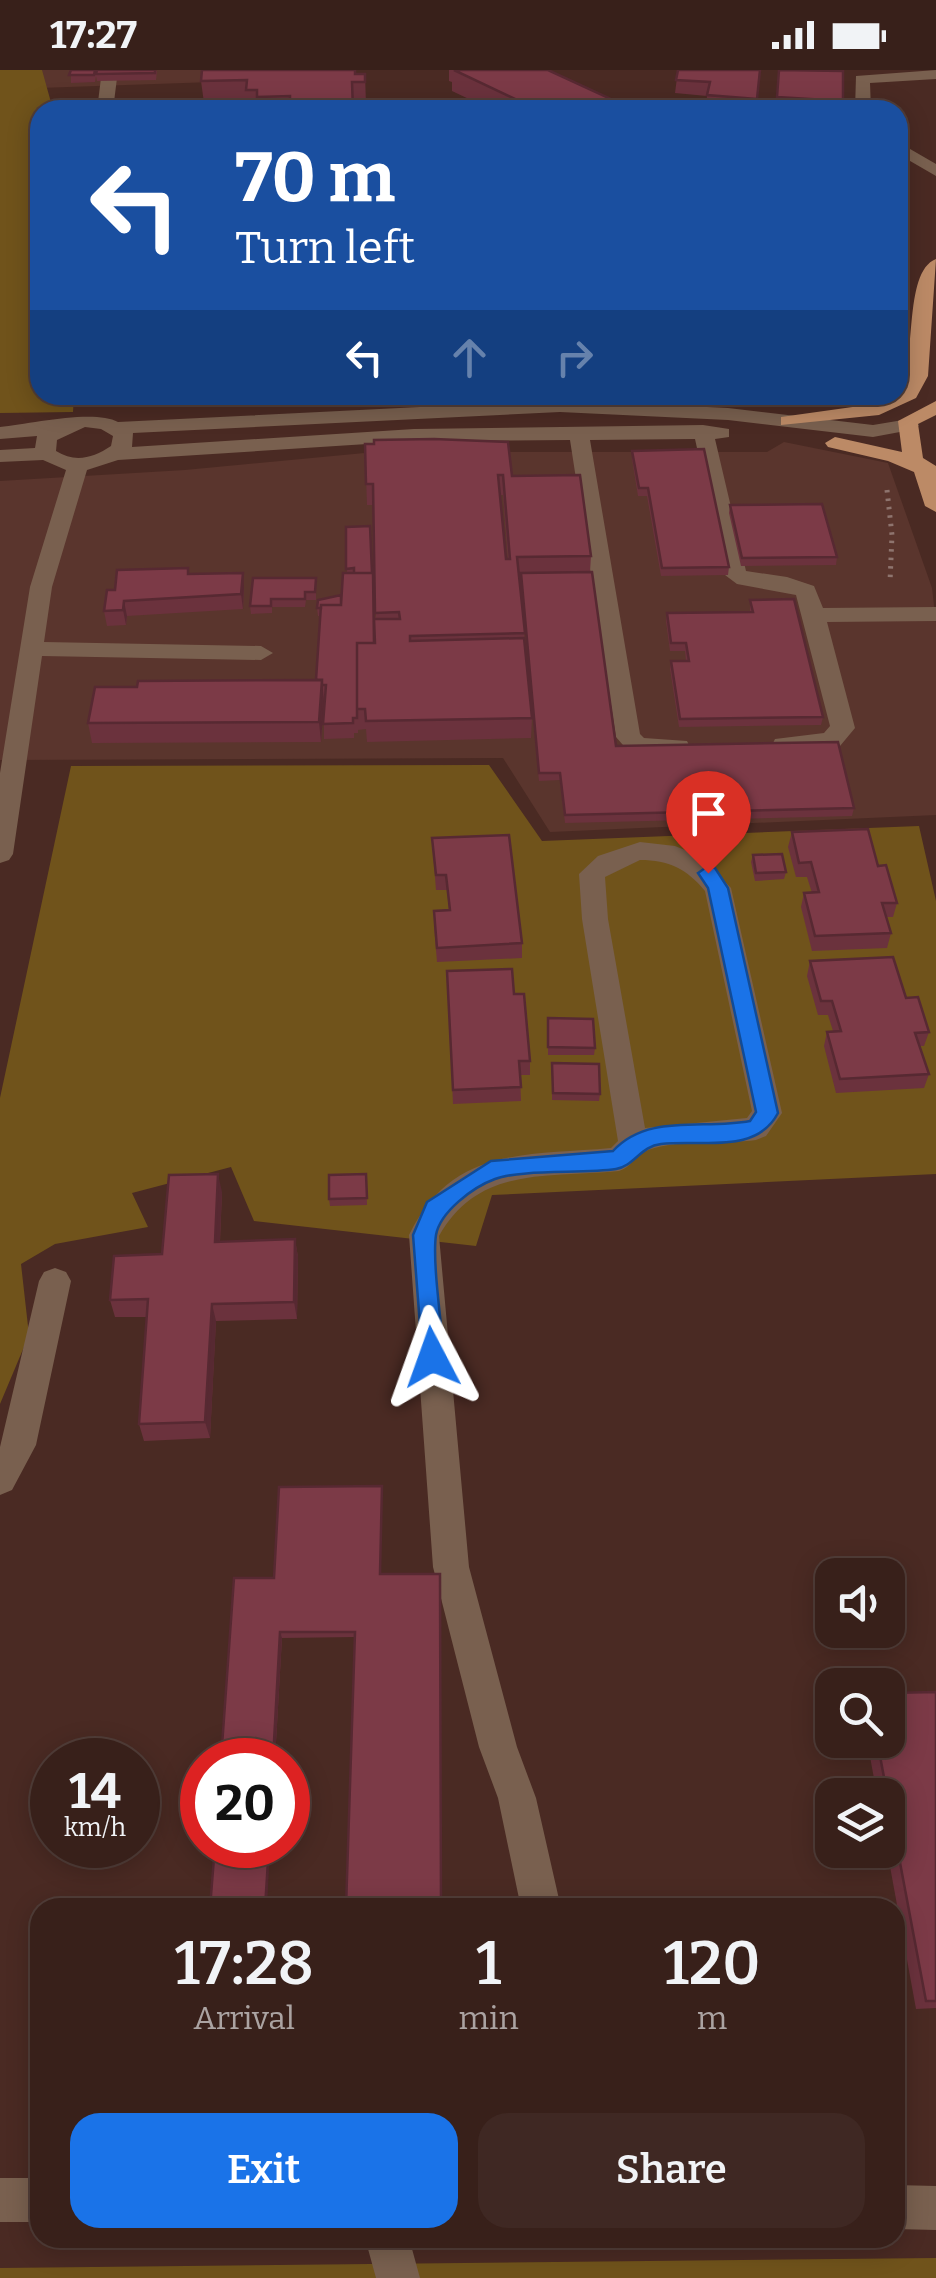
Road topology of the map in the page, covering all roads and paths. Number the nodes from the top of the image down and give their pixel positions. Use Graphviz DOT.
graph roads {
  1 [pos="110,70"];
  2 [pos="936,74"];
  3 [pos="106,100"];
  4 [pos="863,100"];
  5 [pos="908,153"];
  6 [pos="936,171"];
  7 [pos="936,264"];
  8 [pos="908,394"];
  9 [pos="86,405"];
  10 [pos="887,405"];
  11 [pos="936,407"];
  12 [pos="85,421"];
  13 [pos="788,421"];
  14 [pos="909,425"];
  15 [pos="60,428"];
  16 [pos="116,428"];
  17 [pos="703,431"];
  18 [pos="0,433"];
  19 [pos="579,433"];
  20 [pos="835,443"];
  21 [pos="48,454"];
  22 [pos="116,454"];
  23 [pos="0,456"];
  24 [pos="78,465"];
  25 [pos="929,471"];
  26 [pos="936,506"];
  27 [pos="936,614"];
  28 [pos="814,615"];
  29 [pos="31,649"];
  30 [pos="261,653"];
  31 [pos="9,744"];
  32 [pos="756,745"];
  33 [pos="700,746"];
  34 [pos="0,854"];
  35 [pos="633,1144"];
  36 [pos="55,1281"];
  37 [pos="0,1479"];
  38 [pos="539,1898"];
  39 [pos="0,2200"];
  40 [pos="30,2200"];
  41 [pos="905,2207"];
  42 [pos="936,2208"];
  43 [pos="390,2248"];
  44 [pos="398,2278"];
  1 -- 3 [label="street"];
  2 -- 4 [label="street"];
  5 -- 6 [label="street"];
  7 -- 8 [label="main road"];
  9 -- 12 [label="street"];
  10 -- 13 [label="main road"];
  11 -- 14 [label="main road"];
  12 -- 15 [label="street"];
  12 -- 16 [label="street"];
  13 -- 14 [label="street"];
  13 -- 16 [label="street"];
  14 -- 25 [label="main road"];
  15 -- 18 [label="street"];
  15 -- 21 [label="street"];
  16 -- 22 [label="street"];
  17 -- 19 [label="street"];
  17 -- 20 [label="street"];
  17 -- 28 [label="street"];
  19 -- 22 [label="street"];
  19 -- 33 [label="street"];
  20 -- 25 [label="main road"];
  21 -- 23 [label="street"];
  21 -- 24 [label="street"];
  22 -- 24 [label="street"];
  24 -- 29 [label="street"];
  25 -- 26 [label="main road"];
  27 -- 28 [label="street"];
  28 -- 32 [label="street"];
  29 -- 30 [label="street"];
  29 -- 31 [label="street"];
  31 -- 34 [label="street"];
  35 -- 35 [label="street"];
  35 -- 38 [label="street"];
  36 -- 37 [label="street"];
  39 -- 40 [label="street"];
  41 -- 42 [label="street"];
  43 -- 44 [label="street"];
}
